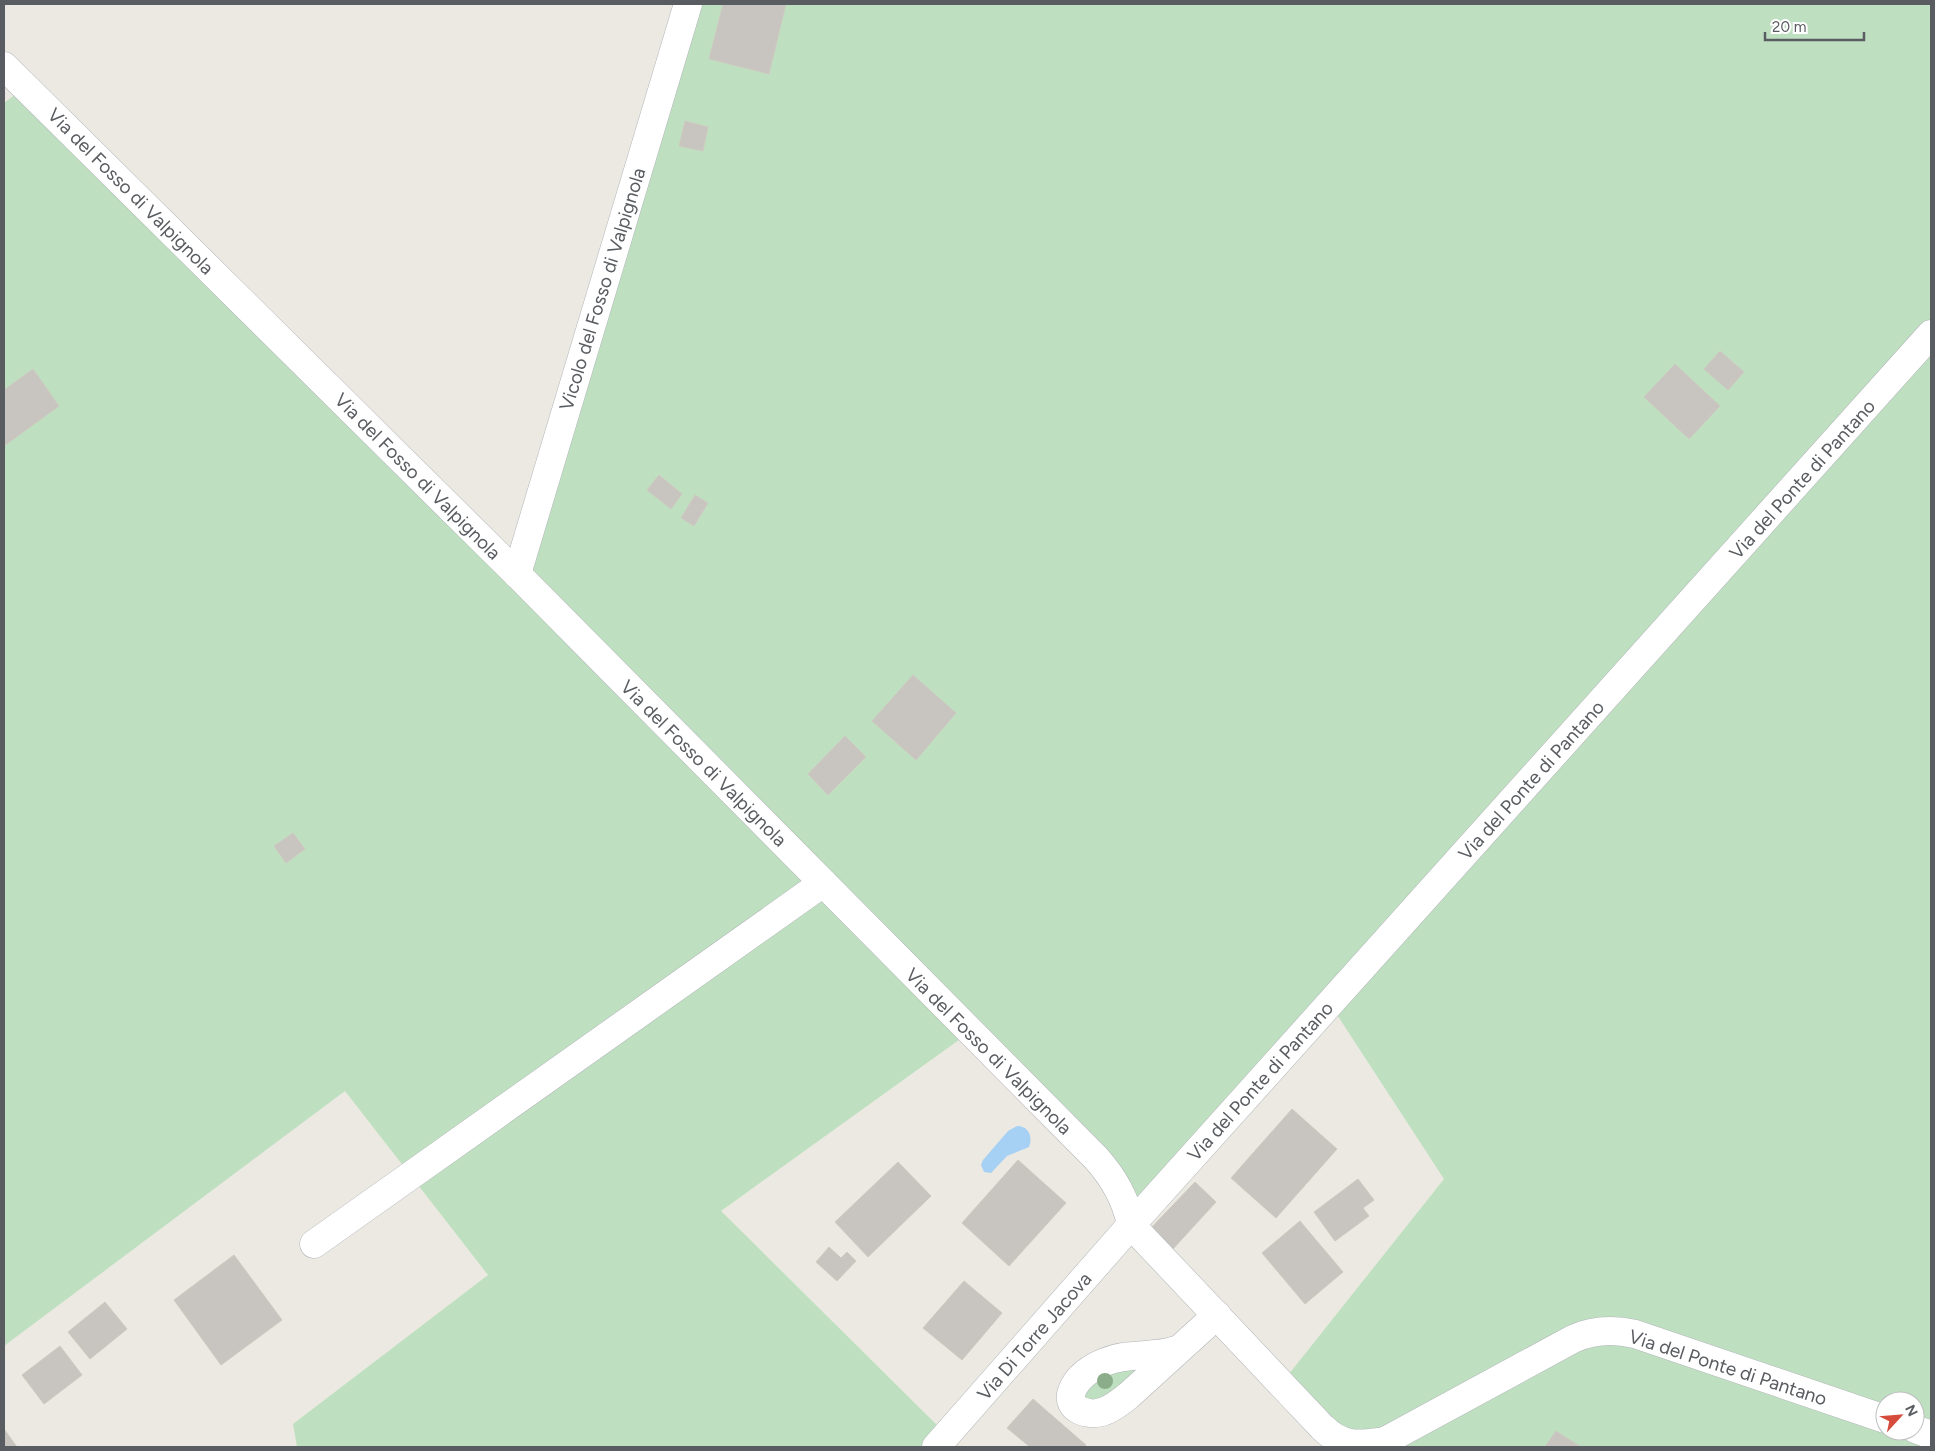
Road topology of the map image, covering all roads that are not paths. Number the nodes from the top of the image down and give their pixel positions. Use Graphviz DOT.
graph roads {
  1 [pos="688,4"];
  2 [pos="4,66"];
  3 [pos="1931,334"];
  4 [pos="517,574"];
  5 [pos="823,883"];
  6 [pos="1131,1225"];
  7 [pos="314,1244"];
  8 [pos="1216,1315"];
  9 [pos="1176,1350"];
  10 [pos="1875,1416"];
  11 [pos="1388,1444"];
  12 [pos="936,1447"];
  1 -- 4 [label="street, Vicolo del Fosso di Valpignola"];
  2 -- 4 [label="street, Via del Fosso di Valpignola"];
  3 -- 6 [label="street, Via del Ponte di Pantano"];
  4 -- 5 [label="street, Via del Fosso di Valpignola"];
  5 -- 6 [label="street, Via del Fosso di Valpignola"];
  5 -- 7 [label="street"];
  6 -- 8 [label="street, Via del Fosso di Valpignola"];
  6 -- 12 [label="street, Via Di Torre Jacova"];
  8 -- 9 [label="street"];
  8 -- 11 [label="street, Via del Fosso di Valpignola"];
  10 -- 11 [label="street, Via del Ponte di Pantano"];
}
